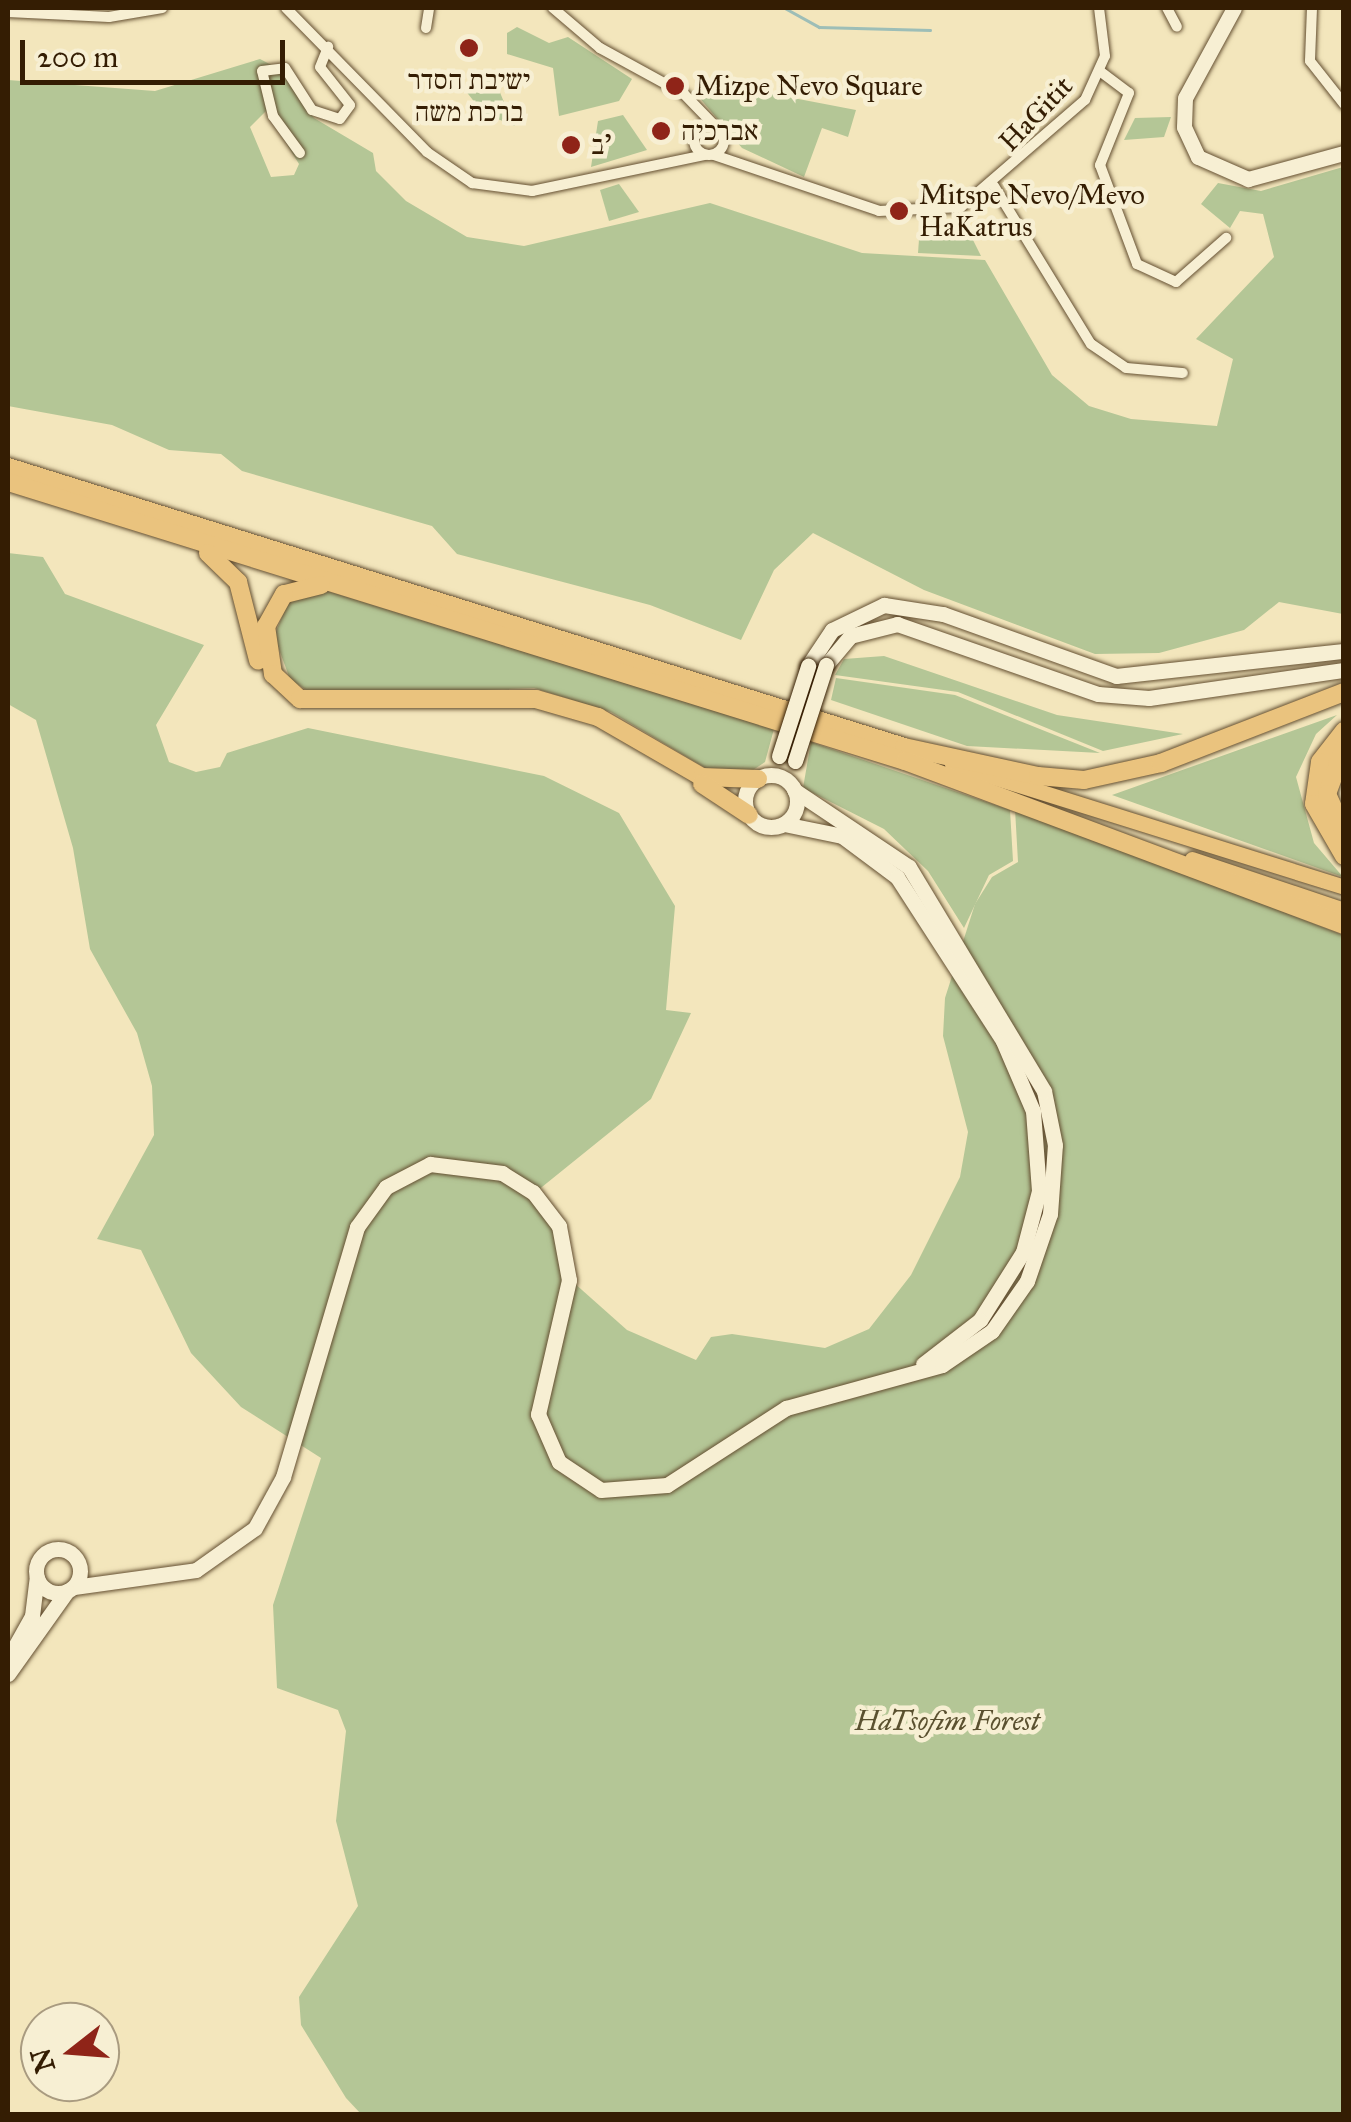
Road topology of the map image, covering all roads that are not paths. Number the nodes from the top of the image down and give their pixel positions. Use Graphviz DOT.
graph roads {
  1 [pos="162,8"];
  2 [pos="286,8"];
  3 [pos="429,8"];
  4 [pos="553,8"];
  5 [pos="1099,8"];
  6 [pos="1167,8"];
  7 [pos="1234,8"];
  8 [pos="1312,8"];
  9 [pos="8,12"];
  10 [pos="1176,27"];
  11 [pos="426,28"];
  12 [pos="328,47"];
  13 [pos="1101,72"];
  14 [pos="690,102"];
  15 [pos="1344,104"];
  16 [pos="720,131"];
  17 [pos="694,138"];
  18 [pos="300,153"];
  19 [pos="1344,153"];
  20 [pos="709,155"];
  21 [pos="672,158"];
  22 [pos="753,164"];
  23 [pos="994,186"];
  24 [pos="1226,238"];
  25 [pos="1183,373"];
  26 [pos="8,467"];
  27 [pos="8,482"];
  28 [pos="171,536"];
  29 [pos="400,602"];
  30 [pos="1344,651"];
  31 [pos="1344,670"];
  32 [pos="1344,692"];
  33 [pos="412,700"];
  34 [pos="1344,730"];
  35 [pos="904,748"];
  36 [pos="1344,748"];
  37 [pos="662,752"];
  38 [pos="787,758"];
  39 [pos="763,777"];
  40 [pos="792,787"];
  41 [pos="749,815"];
  42 [pos="784,824"];
  43 [pos="1344,832"];
  44 [pos="1126,838"];
  45 [pos="1344,856"];
  46 [pos="1344,888"];
  47 [pos="1344,910"];
  48 [pos="1344,925"];
  49 [pos="877,1382"];
  50 [pos="75,1556"];
  51 [pos="36,1577"];
  52 [pos="141,1580"];
  53 [pos="70,1589"];
  54 [pos="8,1659"];
  55 [pos="8,1674"];
  1 -- 9 [label="street"];
  2 -- 12 [label="street, HaGitit"];
  3 -- 11 [label="street"];
  4 -- 14 [label="street"];
  5 -- 13 [label="street, HaGitit"];
  6 -- 10 [label="street"];
  7 -- 19 [label="street"];
  8 -- 15 [label="street"];
  12 -- 18 [label="street"];
  12 -- 21 [label="street, HaGitit"];
  13 -- 23 [label="street, HaGitit"];
  13 -- 24 [label="street"];
  14 -- 16 [label="street"];
  14 -- 17 [label="street"];
  16 -- 17 [label="street"];
  16 -- 20 [label="street"];
  16 -- 22 [label="street"];
  17 -- 20 [label="street"];
  17 -- 21 [label="street"];
  20 -- 21 [label="street, HaGitit"];
  20 -- 22 [label="street, HaGitit"];
  22 -- 23 [label="street, HaGitit"];
  23 -- 25 [label="street"];
  26 -- 35 [label="highway"];
  27 -- 28 [label="highway"];
  28 -- 29 [label="highway"];
  28 -- 33 [label="highway"];
  29 -- 33 [label="highway"];
  29 -- 44 [label="highway"];
  30 -- 38 [label="street, bridge"];
  31 -- 38 [label="street, bridge"];
  32 -- 35 [label="highway"];
  33 -- 37 [label="highway"];
  34 -- 45 [label="highway"];
  35 -- 46 [label="main road"];
  36 -- 43 [label="highway"];
  37 -- 39 [label="highway"];
  37 -- 41 [label="highway"];
  38 -- 39 [label="street"];
  38 -- 40 [label="street"];
  39 -- 40 [label="street"];
  39 -- 41 [label="street"];
  40 -- 42 [label="street"];
  40 -- 49 [label="street"];
  41 -- 42 [label="street"];
  42 -- 49 [label="street"];
  44 -- 47 [label="main road"];
  44 -- 48 [label="highway"];
  49 -- 52 [label="street"];
  50 -- 51 [label="street"];
  50 -- 52 [label="street"];
  50 -- 53 [label="street"];
  51 -- 53 [label="street"];
  51 -- 54 [label="street"];
  52 -- 53 [label="street"];
  53 -- 55 [label="street"];
}
